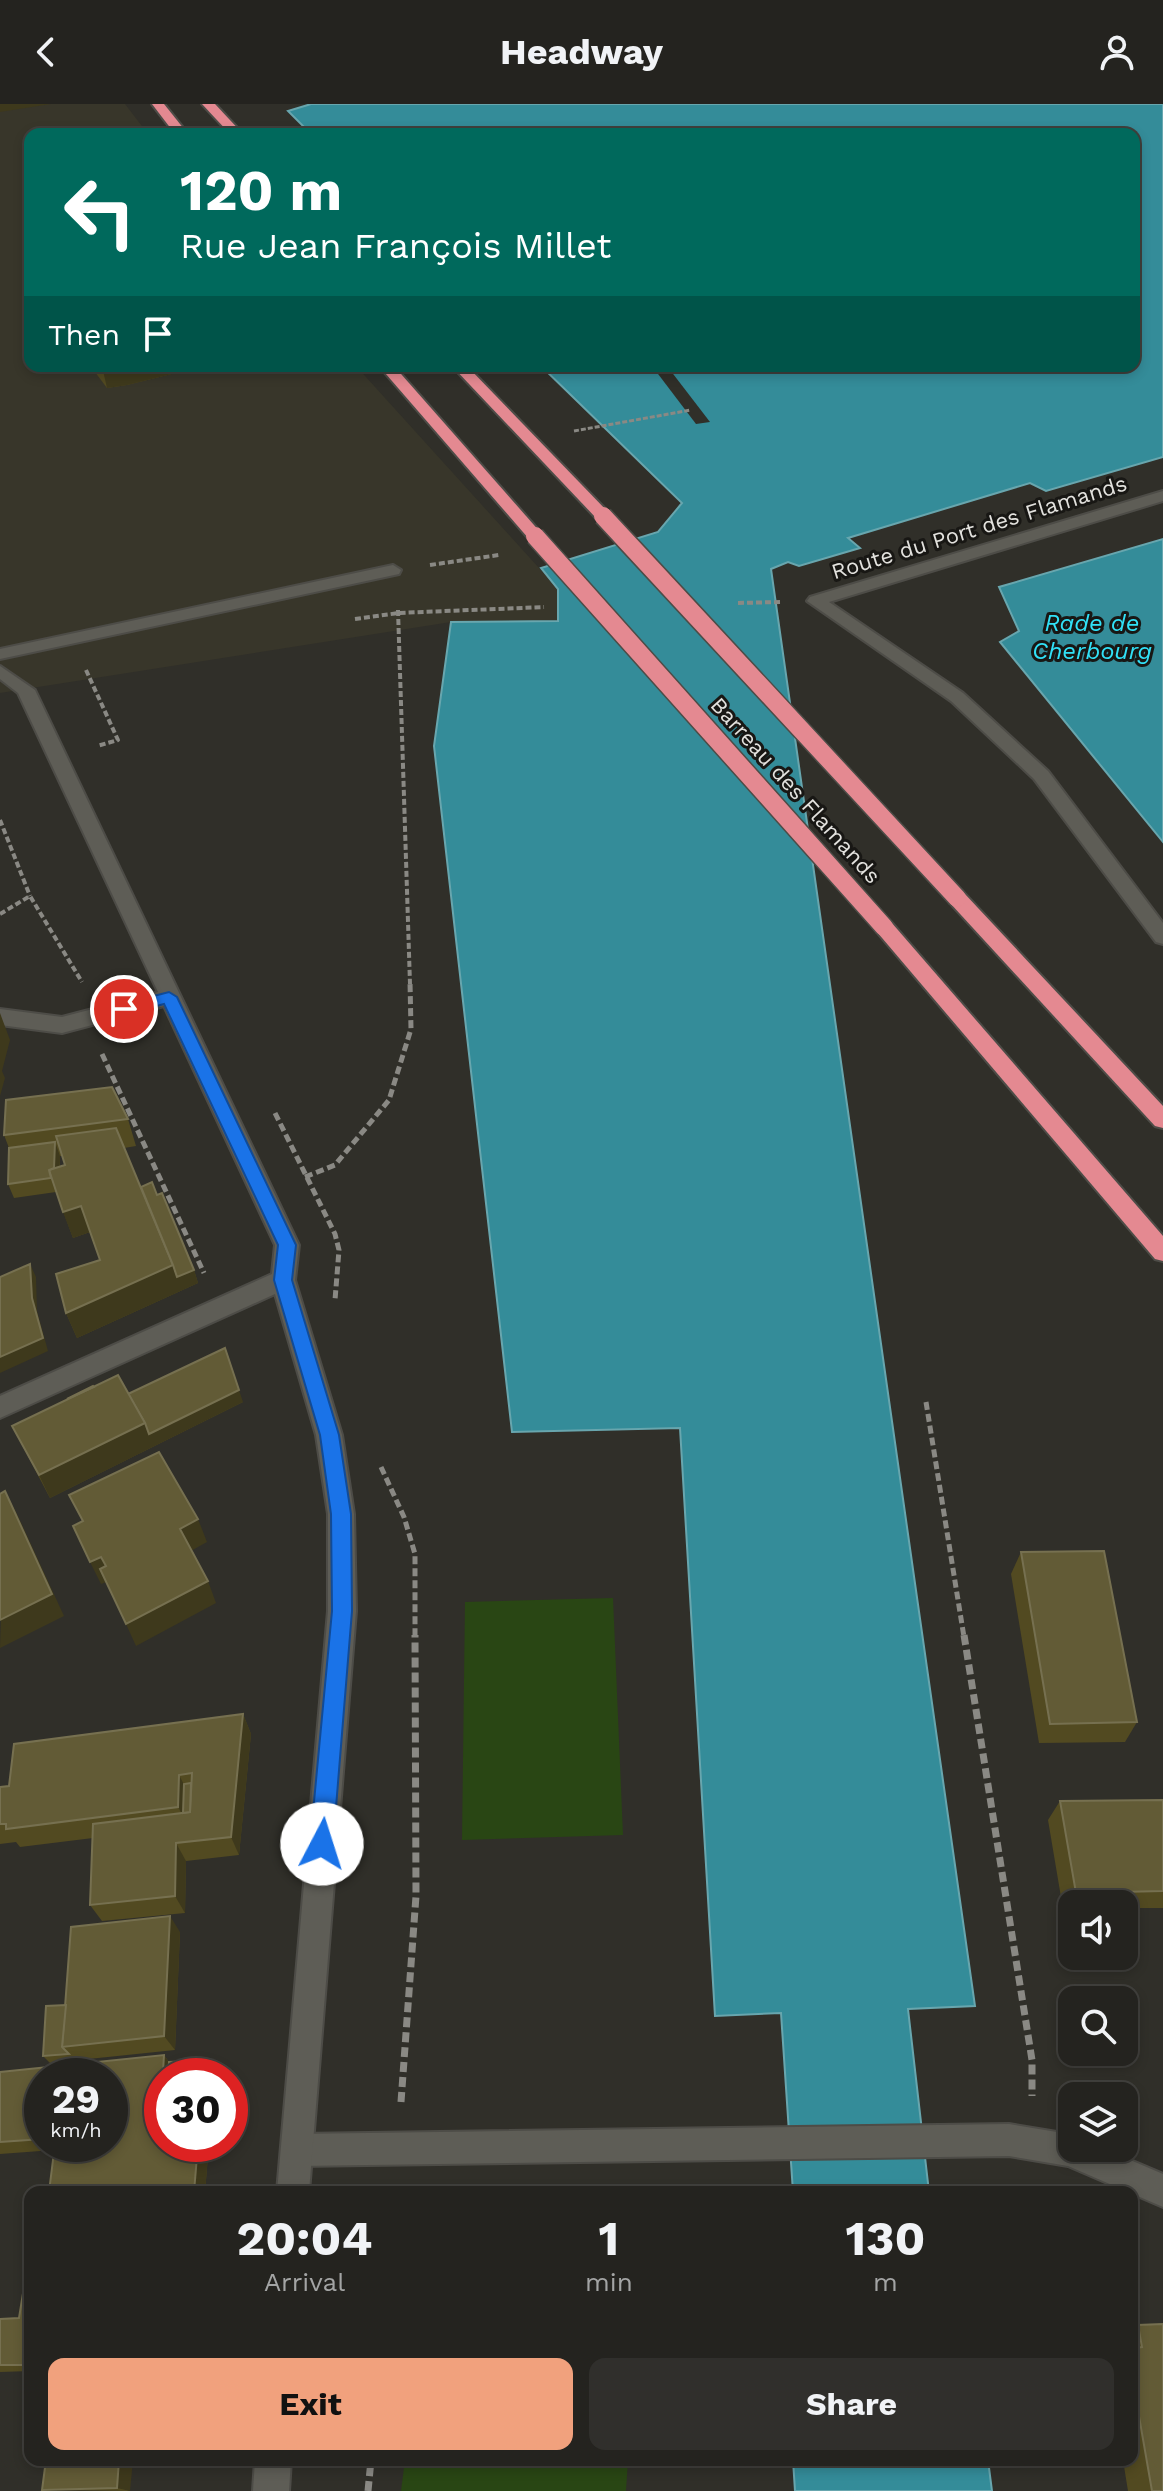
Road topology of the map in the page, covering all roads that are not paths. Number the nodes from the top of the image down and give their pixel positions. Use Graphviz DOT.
graph roads {
  1 [pos="158,104"];
  2 [pos="208,104"];
  3 [pos="177,128"];
  4 [pos="231,128"];
  5 [pos="391,372"];
  6 [pos="465,372"];
  7 [pos="1163,496"];
  8 [pos="393,570"];
  9 [pos="0,654"];
  10 [pos="0,671"];
  11 [pos="1163,937"];
  12 [pos="169,997"];
  13 [pos="0,1017"];
  14 [pos="1163,1120"];
  15 [pos="1163,1252"];
  16 [pos="283,1280"];
  17 [pos="0,1407"];
  18 [pos="297,2150"];
  19 [pos="294,2186"];
  20 [pos="1163,2191"];
  21 [pos="273,2466"];
  22 [pos="271,2491"];
  1 -- 3 [label="highway"];
  2 -- 4 [label="highway"];
  5 -- 15 [label="highway, Barreau des Flamands, bridge"];
  6 -- 14 [label="highway, Barreau des Flamands, bridge"];
  7 -- 11 [label="street, Route du Port des Flamands"];
  8 -- 9 [label="street"];
  10 -- 12 [label="street"];
  12 -- 13 [label="street"];
  12 -- 16 [label="street"];
  16 -- 17 [label="street"];
  16 -- 18 [label="street"];
  18 -- 19 [label="street"];
  18 -- 20 [label="street"];
  21 -- 22 [label="street"];
}
